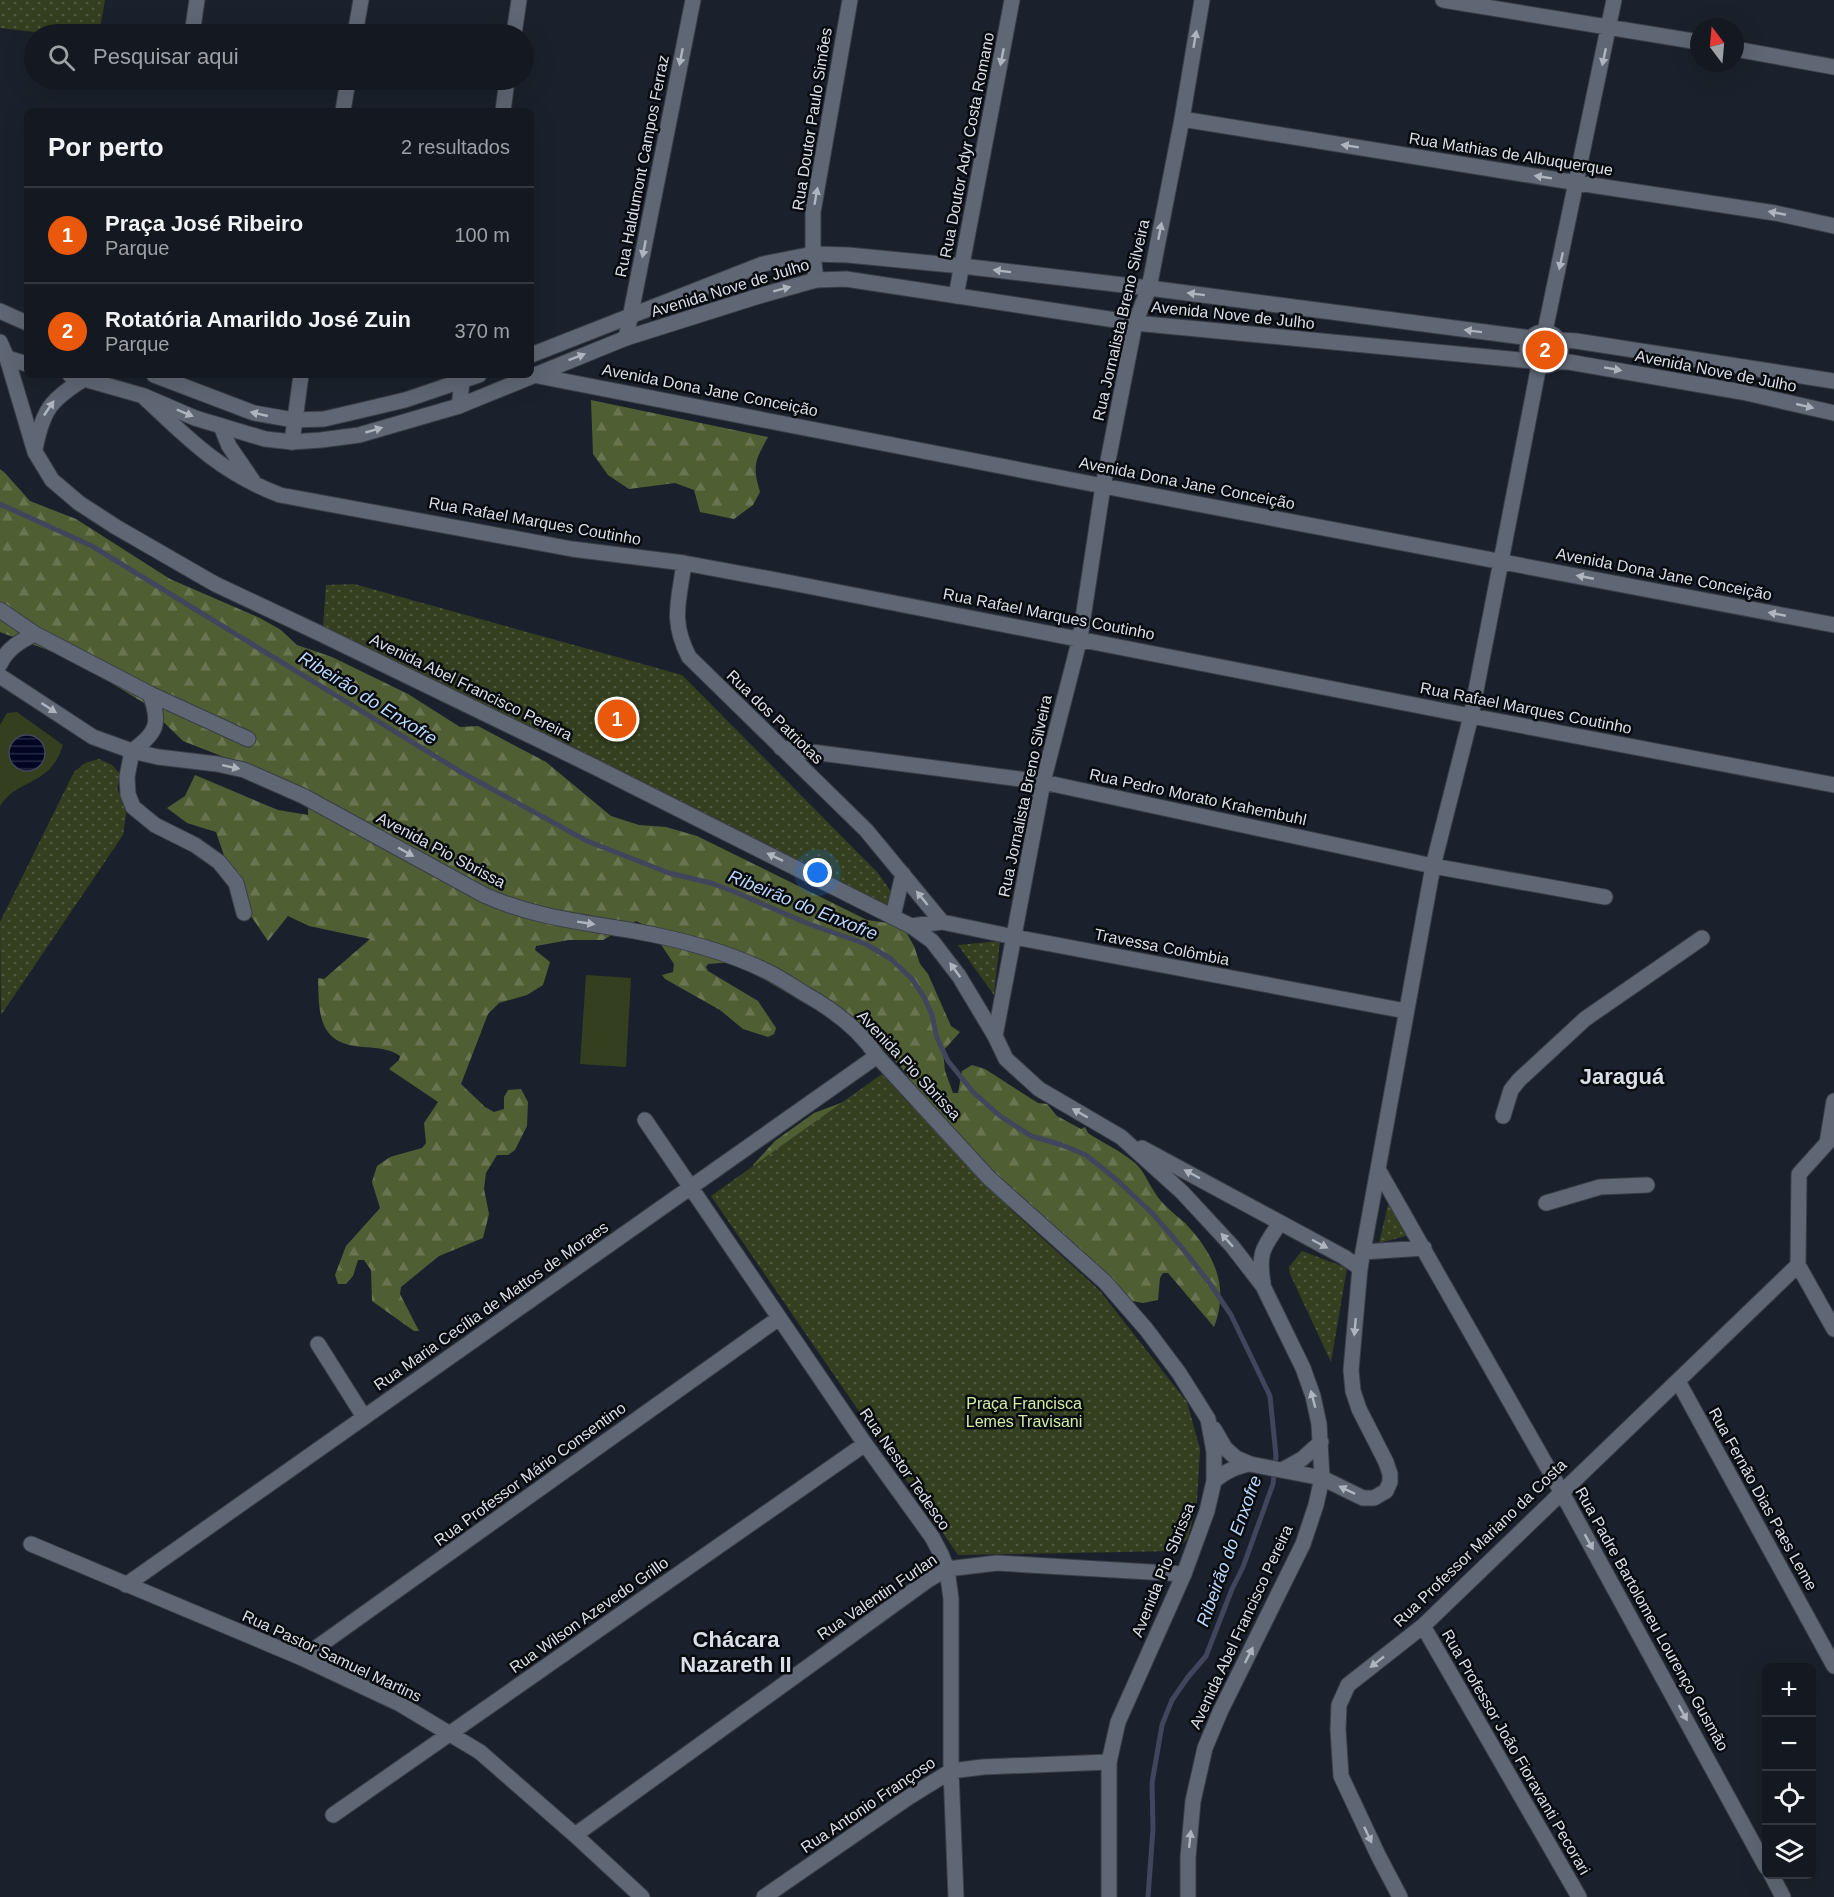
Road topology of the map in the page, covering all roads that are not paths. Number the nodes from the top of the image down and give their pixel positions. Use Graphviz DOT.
graph roads {
  1 [pos="197,0"];
  2 [pos="361,0"];
  3 [pos="519,0"];
  4 [pos="693,0"];
  5 [pos="850,0"];
  6 [pos="1012,0"];
  7 [pos="1202,0"];
  8 [pos="1443,0"];
  9 [pos="1614,0"];
  10 [pos="193,24"];
  11 [pos="357,24"];
  12 [pos="515,24"];
  13 [pos="1610,26"];
  14 [pos="1690,40"];
  15 [pos="1744,51"];
  16 [pos="1834,67"];
  17 [pos="346,90"];
  18 [pos="505,90"];
  19 [pos="343,108"];
  20 [pos="502,108"];
  21 [pos="1182,119"];
  22 [pos="1578,183"];
  23 [pos="1834,226"];
  24 [pos="813,255"];
  25 [pos="963,266"];
  26 [pos="816,280"];
  27 [pos="1149,288"];
  28 [pos="956,296"];
  29 [pos="0,311"];
  30 [pos="631,316"];
  31 [pos="24,322"];
  32 [pos="1135,323"];
  33 [pos="1545,331"];
  34 [pos="626,338"];
  35 [pos="1531,338"];
  36 [pos="1559,340"];
  37 [pos="0,342"];
  38 [pos="534,354"];
  39 [pos="4,358"];
  40 [pos="1556,362"];
  41 [pos="24,363"];
  42 [pos="1536,363"];
  43 [pos="534,375"];
  44 [pos="534,375"];
  45 [pos="76,378"];
  46 [pos="81,378"];
  47 [pos="162,378"];
  48 [pos="301,378"];
  49 [pos="462,378"];
  50 [pos="526,378"];
  51 [pos="1834,381"];
  52 [pos="144,396"];
  53 [pos="459,406"];
  54 [pos="1834,413"];
  55 [pos="294,420"];
  56 [pos="221,426"];
  57 [pos="292,442"];
  58 [pos="35,452"];
  59 [pos="257,486"];
  60 [pos="1103,486"];
  61 [pos="1501,561"];
  62 [pos="684,563"];
  63 [pos="0,610"];
  64 [pos="1834,625"];
  65 [pos="35,634"];
  66 [pos="1080,638"];
  67 [pos="0,664"];
  68 [pos="0,676"];
  69 [pos="150,694"];
  70 [pos="1472,716"];
  71 [pos="248,739"];
  72 [pos="781,748"];
  73 [pos="132,751"];
  74 [pos="1043,782"];
  75 [pos="1834,785"];
  76 [pos="1433,866"];
  77 [pos="903,874"];
  78 [pos="1605,897"];
  79 [pos="244,913"];
  80 [pos="893,916"];
  81 [pos="942,922"];
  82 [pos="911,926"];
  83 [pos="1014,937"];
  84 [pos="1702,938"];
  85 [pos="1406,1011"];
  86 [pos="995,1036"];
  87 [pos="877,1056"];
  88 [pos="1834,1101"];
  89 [pos="1503,1116"];
  90 [pos="645,1120"];
  91 [pos="1121,1137"];
  92 [pos="1830,1144"];
  93 [pos="1379,1171"];
  94 [pos="1647,1185"];
  95 [pos="690,1188"];
  96 [pos="1546,1203"];
  97 [pos="1280,1222"];
  98 [pos="1424,1248"];
  99 [pos="1363,1252"];
  100 [pos="1798,1265"];
  101 [pos="1360,1268"];
  102 [pos="1263,1286"];
  103 [pos="779,1318"];
  104 [pos="1834,1329"];
  105 [pos="318,1344"];
  106 [pos="1678,1381"];
  107 [pos="364,1417"];
  108 [pos="1208,1419"];
  109 [pos="1321,1442"];
  110 [pos="865,1444"];
  111 [pos="1252,1465"];
  112 [pos="1282,1469"];
  113 [pos="1322,1478"];
  114 [pos="1214,1481"];
  115 [pos="1561,1491"];
  116 [pos="31,1544"];
  117 [pos="947,1569"];
  118 [pos="1184,1574"];
  119 [pos="126,1585"];
  120 [pos="1423,1626"];
  121 [pos="302,1658"];
  122 [pos="1834,1666"];
  123 [pos="450,1734"];
  124 [pos="1109,1762"];
  125 [pos="951,1771"];
  126 [pos="333,1815"];
  127 [pos="575,1835"];
  128 [pos="1762,1858"];
  129 [pos="1772,1879"];
  130 [pos="642,1897"];
  131 [pos="764,1897"];
  132 [pos="956,1897"];
  133 [pos="1109,1897"];
  134 [pos="1188,1897"];
  135 [pos="1400,1897"];
  136 [pos="1579,1897"];
  137 [pos="1783,1897"];
  1 -- 10 [label="street"];
  2 -- 11 [label="street"];
  3 -- 12 [label="street"];
  4 -- 30 [label="street, Rua Haldumont Campos Ferraz, one-way"];
  24 -- 5 [label="street, Rua Doutor Paulo Simões, one-way"];
  6 -- 25 [label="street, Rua Doutor Adyr Costa Romano, one-way"];
  21 -- 7 [label="street, Rua Jornalista Breno Silveira, one-way"];
  8 -- 13 [label="street"];
  9 -- 13 [label="street"];
  13 -- 14 [label="street"];
  13 -- 22 [label="street, one-way"];
  15 -- 16 [label="street"];
  17 -- 19 [label="street"];
  18 -- 20 [label="street"];
  22 -- 21 [label="street, Rua Mathias de Albuquerque, one-way"];
  27 -- 21 [label="street, Rua Jornalista Breno Silveira, one-way"];
  23 -- 22 [label="street, Rua Mathias de Albuquerque, one-way"];
  22 -- 33 [label="street, one-way"];
  24 -- 25 [label="street, Avenida Nove de Julho"];
  24 -- 26 [label="street, Rua Doutor Paulo Simões"];
  24 -- 30 [label="street, Avenida Nove de Julho"];
  27 -- 25 [label="street, Avenida Nove de Julho, one-way"];
  25 -- 28 [label="street, Rua Doutor Adyr Costa Romano"];
  26 -- 28 [label="street, Avenida Nove de Julho"];
  34 -- 26 [label="street, Avenida Nove de Julho, one-way"];
  27 -- 32 [label="street, Rua Jornalista Breno Silveira"];
  35 -- 27 [label="street, Avenida Nove de Julho, one-way"];
  28 -- 32 [label="street, Avenida Nove de Julho"];
  29 -- 31 [label="street"];
  30 -- 34 [label="street, Rua Haldumont Campos Ferraz"];
  30 -- 38 [label="street, Avenida Nove de Julho"];
  32 -- 42 [label="street, Avenida Nove de Julho"];
  32 -- 60 [label="street, Rua Jornalista Breno Silveira"];
  33 -- 35 [label="street"];
  33 -- 36 [label="street"];
  43 -- 34 [label="street, Avenida Nove de Julho, one-way"];
  35 -- 42 [label="street"];
  36 -- 40 [label="street"];
  36 -- 51 [label="street, Avenida Nove de Julho"];
  37 -- 39 [label="street, Avenida Abel Francisco Pereira"];
  39 -- 41 [label="street"];
  39 -- 58 [label="street, Avenida Abel Francisco Pereira"];
  40 -- 42 [label="street"];
  40 -- 54 [label="street, Avenida Nove de Julho, one-way"];
  42 -- 61 [label="street"];
  44 -- 60 [label="street, Avenida Dona Jane Conceição"];
  58 -- 45 [label="street, one-way"];
  46 -- 52 [label="street, Avenida Nove de Julho"];
  55 -- 47 [label="street, one-way"];
  48 -- 55 [label="street"];
  49 -- 53 [label="street"];
  49 -- 55 [label="street"];
  50 -- 53 [label="street, Avenida Nove de Julho"];
  52 -- 56 [label="street, Avenida Nove de Julho, one-way"];
  52 -- 59 [label="street, Rua Rafael Marques Coutinho"];
  57 -- 53 [label="street, Avenida Nove de Julho, one-way"];
  55 -- 57 [label="street"];
  56 -- 57 [label="street, Avenida Nove de Julho"];
  56 -- 59 [label="street"];
  80 -- 58 [label="street, Avenida Abel Francisco Pereira, one-way"];
  59 -- 62 [label="street, Rua Rafael Marques Coutinho"];
  60 -- 61 [label="street, Avenida Dona Jane Conceição"];
  60 -- 66 [label="street, Rua Jornalista Breno Silveira"];
  64 -- 61 [label="street, Avenida Dona Jane Conceição, one-way"];
  61 -- 70 [label="street"];
  62 -- 66 [label="street, Rua Rafael Marques Coutinho"];
  62 -- 72 [label="street, Rua dos Patriotas"];
  63 -- 65 [label="street"];
  65 -- 67 [label="street"];
  65 -- 69 [label="street"];
  66 -- 70 [label="street, Rua Rafael Marques Coutinho"];
  66 -- 74 [label="street, Rua Jornalista Breno Silveira"];
  68 -- 73 [label="street, Avenida Pio Sbrissa, one-way"];
  69 -- 71 [label="street"];
  69 -- 73 [label="street"];
  70 -- 75 [label="street, Rua Rafael Marques Coutinho"];
  70 -- 76 [label="street"];
  72 -- 74 [label="street, Rua Pedro Morato Krahembuhl"];
  72 -- 77 [label="street, Rua dos Patriotas"];
  73 -- 79 [label="street"];
  73 -- 87 [label="street, Avenida Pio Sbrissa, one-way"];
  74 -- 76 [label="street, Rua Pedro Morato Krahembuhl"];
  74 -- 83 [label="street, Rua Jornalista Breno Silveira"];
  76 -- 78 [label="street, Rua Pedro Morato Krahembuhl"];
  76 -- 85 [label="street"];
  77 -- 80 [label="street"];
  81 -- 77 [label="street, Rua dos Patriotas, one-way"];
  80 -- 82 [label="street, Avenida Abel Francisco Pereira"];
  81 -- 82 [label="street, Travessa Colômbia"];
  81 -- 83 [label="street, Travessa Colômbia"];
  86 -- 82 [label="street, Avenida Abel Francisco Pereira, one-way"];
  83 -- 85 [label="street, Travessa Colômbia"];
  83 -- 86 [label="street, Rua Jornalista Breno Silveira"];
  84 -- 89 [label="street"];
  85 -- 93 [label="street"];
  91 -- 86 [label="street, Avenida Abel Francisco Pereira, one-way"];
  87 -- 95 [label="street, Rua Maria Cecília de Mattos de Moraes"];
  87 -- 108 [label="street, Avenida Pio Sbrissa"];
  88 -- 92 [label="street"];
  90 -- 95 [label="street, Rua Nestor Tedesco"];
  97 -- 91 [label="street, one-way"];
  102 -- 91 [label="street, Avenida Abel Francisco Pereira, one-way"];
  92 -- 100 [label="street"];
  93 -- 98 [label="street, Rua Padre Bartolomeu Lourenço Gusmão"];
  93 -- 99 [label="street"];
  94 -- 96 [label="street"];
  95 -- 103 [label="street, Rua Nestor Tedesco"];
  95 -- 107 [label="street, Rua Maria Cecília de Mattos de Moraes"];
  97 -- 101 [label="street, one-way"];
  97 -- 102 [label="street"];
  98 -- 99 [label="street"];
  98 -- 115 [label="street, Rua Padre Bartolomeu Lourenço Gusmão"];
  99 -- 101 [label="street"];
  100 -- 104 [label="street"];
  100 -- 106 [label="street, Rua Professor Mariano da Costa"];
  101 -- 113 [label="street, one-way"];
  109 -- 102 [label="street, Avenida Abel Francisco Pereira, one-way"];
  103 -- 110 [label="street, Rua Nestor Tedesco"];
  103 -- 121 [label="street, Rua Professor Mário Consentino"];
  105 -- 107 [label="street"];
  106 -- 115 [label="street, Rua Professor Mariano da Costa"];
  106 -- 122 [label="street, Rua Fernão Dias Paes Leme"];
  107 -- 119 [label="street, Rua Maria Cecília de Mattos de Moraes"];
  108 -- 111 [label="street"];
  108 -- 114 [label="street, Avenida Pio Sbrissa"];
  109 -- 112 [label="street"];
  109 -- 113 [label="street, Avenida Abel Francisco Pereira"];
  110 -- 117 [label="street, Rua Nestor Tedesco"];
  110 -- 123 [label="street, Rua Wilson Azevedo Grillo"];
  111 -- 112 [label="street"];
  111 -- 114 [label="street"];
  112 -- 113 [label="street"];
  134 -- 113 [label="street, Avenida Abel Francisco Pereira, one-way"];
  114 -- 118 [label="street, Avenida Pio Sbrissa"];
  115 -- 120 [label="street, Rua Professor Mariano da Costa"];
  115 -- 128 [label="street, Rua Padre Bartolomeu Lourenço Gusmão, one-way"];
  116 -- 119 [label="street, Rua Pastor Samuel Martins"];
  117 -- 118 [label="street, Rua Valentin Furlan"];
  117 -- 125 [label="street, Rua Nestor Tedesco"];
  117 -- 127 [label="street, Rua Valentin Furlan"];
  118 -- 124 [label="street, Avenida Pio Sbrissa"];
  119 -- 121 [label="street, Rua Pastor Samuel Martins"];
  120 -- 135 [label="street, Rua Professor Mariano da Costa, one-way"];
  120 -- 136 [label="street, Rua Professor João Fioravanti Pecorari"];
  121 -- 123 [label="street, Rua Pastor Samuel Martins"];
  123 -- 126 [label="street, Rua Wilson Azevedo Grillo"];
  123 -- 127 [label="street, Rua Pastor Samuel Martins"];
  124 -- 125 [label="street, Rua Antonio Françoso"];
  124 -- 133 [label="street, Avenida Pio Sbrissa"];
  125 -- 131 [label="street, Rua Antonio Françoso"];
  125 -- 132 [label="street, Rua Nestor Tedesco"];
  127 -- 130 [label="street, Rua Pastor Samuel Martins"];
  129 -- 137 [label="street"];
}
